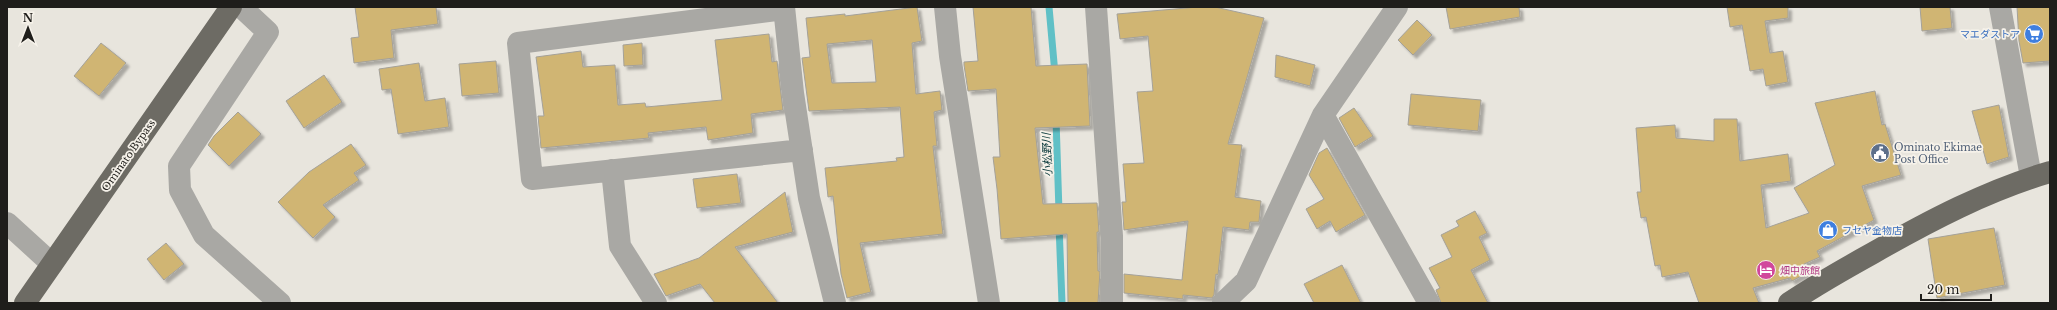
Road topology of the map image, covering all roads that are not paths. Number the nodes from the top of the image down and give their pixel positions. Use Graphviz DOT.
graph roads {
  1 [pos="231,7"];
  2 [pos="241,7"];
  3 [pos="945,7"];
  4 [pos="1096,7"];
  5 [pos="1397,7"];
  6 [pos="2000,7"];
  7 [pos="784,8"];
  8 [pos="1323,115"];
  9 [pos="802,150"];
  10 [pos="612,170"];
  11 [pos="2041,175"];
  12 [pos="7,223"];
  13 [pos="52,264"];
  14 [pos="25,303"];
  15 [pos="280,303"];
  16 [pos="656,303"];
  17 [pos="834,303"];
  18 [pos="990,303"];
  19 [pos="1112,303"];
  20 [pos="1223,303"];
  21 [pos="1429,303"];
  22 [pos="1789,303"];
  1 -- 13 [label="highway, Ominato Bypass"];
  2 -- 15 [label="street"];
  3 -- 18 [label="street"];
  4 -- 19 [label="street"];
  5 -- 8 [label="street"];
  6 -- 11 [label="street"];
  7 -- 9 [label="street"];
  7 -- 10 [label="street"];
  8 -- 20 [label="street"];
  8 -- 21 [label="street"];
  9 -- 10 [label="street"];
  9 -- 17 [label="street"];
  10 -- 16 [label="street"];
  11 -- 22 [label="highway"];
  12 -- 13 [label="street"];
  13 -- 14 [label="highway, Ominato Bypass"];
}
